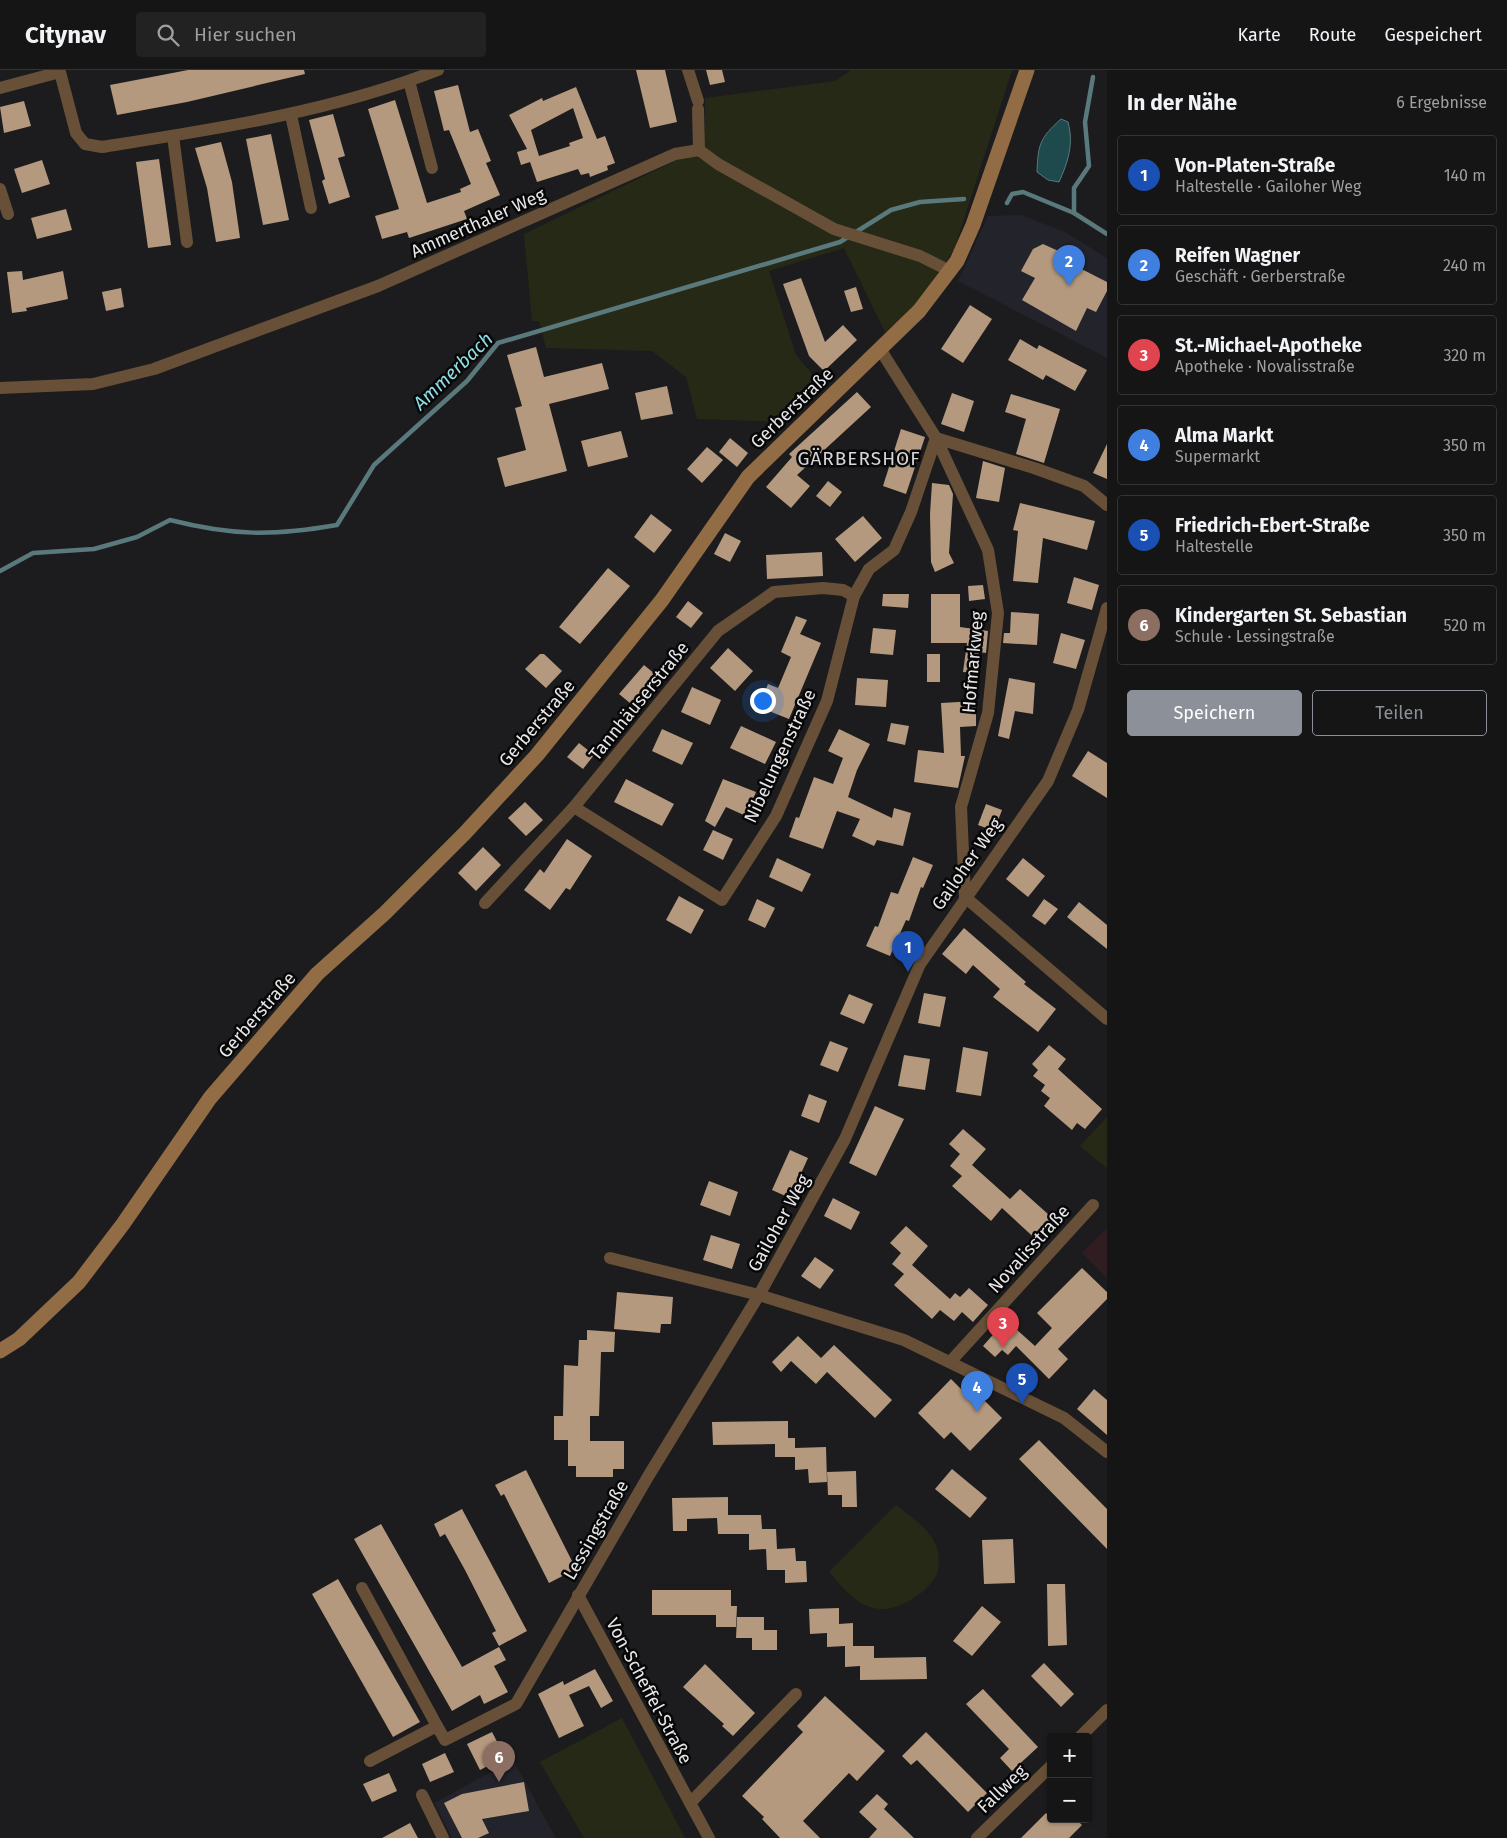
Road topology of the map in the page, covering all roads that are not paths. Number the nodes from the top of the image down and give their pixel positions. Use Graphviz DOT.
graph roads {
  1 [pos="438,70"];
  2 [pos="688,70"];
  3 [pos="1027,70"];
  4 [pos="62,71"];
  5 [pos="409,81"];
  6 [pos="0,88"];
  7 [pos="291,115"];
  8 [pos="173,136"];
  9 [pos="699,150"];
  10 [pos="432,168"];
  11 [pos="0,189"];
  12 [pos="311,208"];
  13 [pos="8,214"];
  14 [pos="187,242"];
  15 [pos="950,272"];
  16 [pos="880,350"];
  17 [pos="0,388"];
  18 [pos="936,438"];
  19 [pos="1107,505"];
  20 [pos="854,596"];
  21 [pos="1107,608"];
  22 [pos="574,807"];
  23 [pos="965,897"];
  24 [pos="485,903"];
  25 [pos="1107,1019"];
  26 [pos="1093,1205"];
  27 [pos="610,1258"];
  28 [pos="759,1295"];
  29 [pos="0,1351"];
  30 [pos="951,1361"];
  31 [pos="1107,1452"];
  32 [pos="362,1588"];
  33 [pos="578,1595"];
  34 [pos="796,1694"];
  35 [pos="1107,1710"];
  36 [pos="437,1726"];
  37 [pos="1084,1733"];
  38 [pos="370,1761"];
  39 [pos="1047,1770"];
  40 [pos="422,1795"];
  41 [pos="690,1803"];
  42 [pos="443,1838"];
  43 [pos="708,1838"];
  44 [pos="977,1838"];
  1 -- 5 [label="street"];
  2 -- 9 [label="street"];
  3 -- 15 [label="street, Gerberstraße"];
  4 -- 6 [label="street"];
  4 -- 8 [label="street"];
  5 -- 7 [label="street"];
  5 -- 10 [label="street"];
  7 -- 8 [label="street"];
  7 -- 12 [label="street"];
  8 -- 14 [label="street"];
  9 -- 15 [label="street"];
  9 -- 17 [label="street, Ammerthaler Weg"];
  11 -- 13 [label="street"];
  15 -- 16 [label="street, Gerberstraße"];
  16 -- 18 [label="street, Hofmarkweg"];
  16 -- 29 [label="street, Gerberstraße"];
  18 -- 19 [label="street"];
  18 -- 20 [label="street, Nibelungenstraße"];
  18 -- 23 [label="street, Hofmarkweg"];
  20 -- 22 [label="street, Tannhäuserstraße"];
  20 -- 22 [label="street, Nibelungenstraße"];
  21 -- 23 [label="street, Gailoher Weg"];
  22 -- 24 [label="street, Tannhäuserstraße"];
  23 -- 25 [label="street"];
  23 -- 28 [label="street, Gailoher Weg"];
  26 -- 30 [label="street, Novalisstraße"];
  27 -- 28 [label="street"];
  28 -- 30 [label="street"];
  28 -- 33 [label="street, Lessingstraße"];
  30 -- 31 [label="street"];
  32 -- 36 [label="street, Lessingstraße"];
  33 -- 36 [label="street, Lessingstraße"];
  33 -- 41 [label="street, Von-Scheffel-Straße"];
  34 -- 41 [label="street"];
  35 -- 37 [label="street"];
  36 -- 38 [label="street"];
  39 -- 44 [label="street, Fallweg"];
  40 -- 42 [label="street"];
  41 -- 43 [label="street, Von-Scheffel-Straße"];
}
